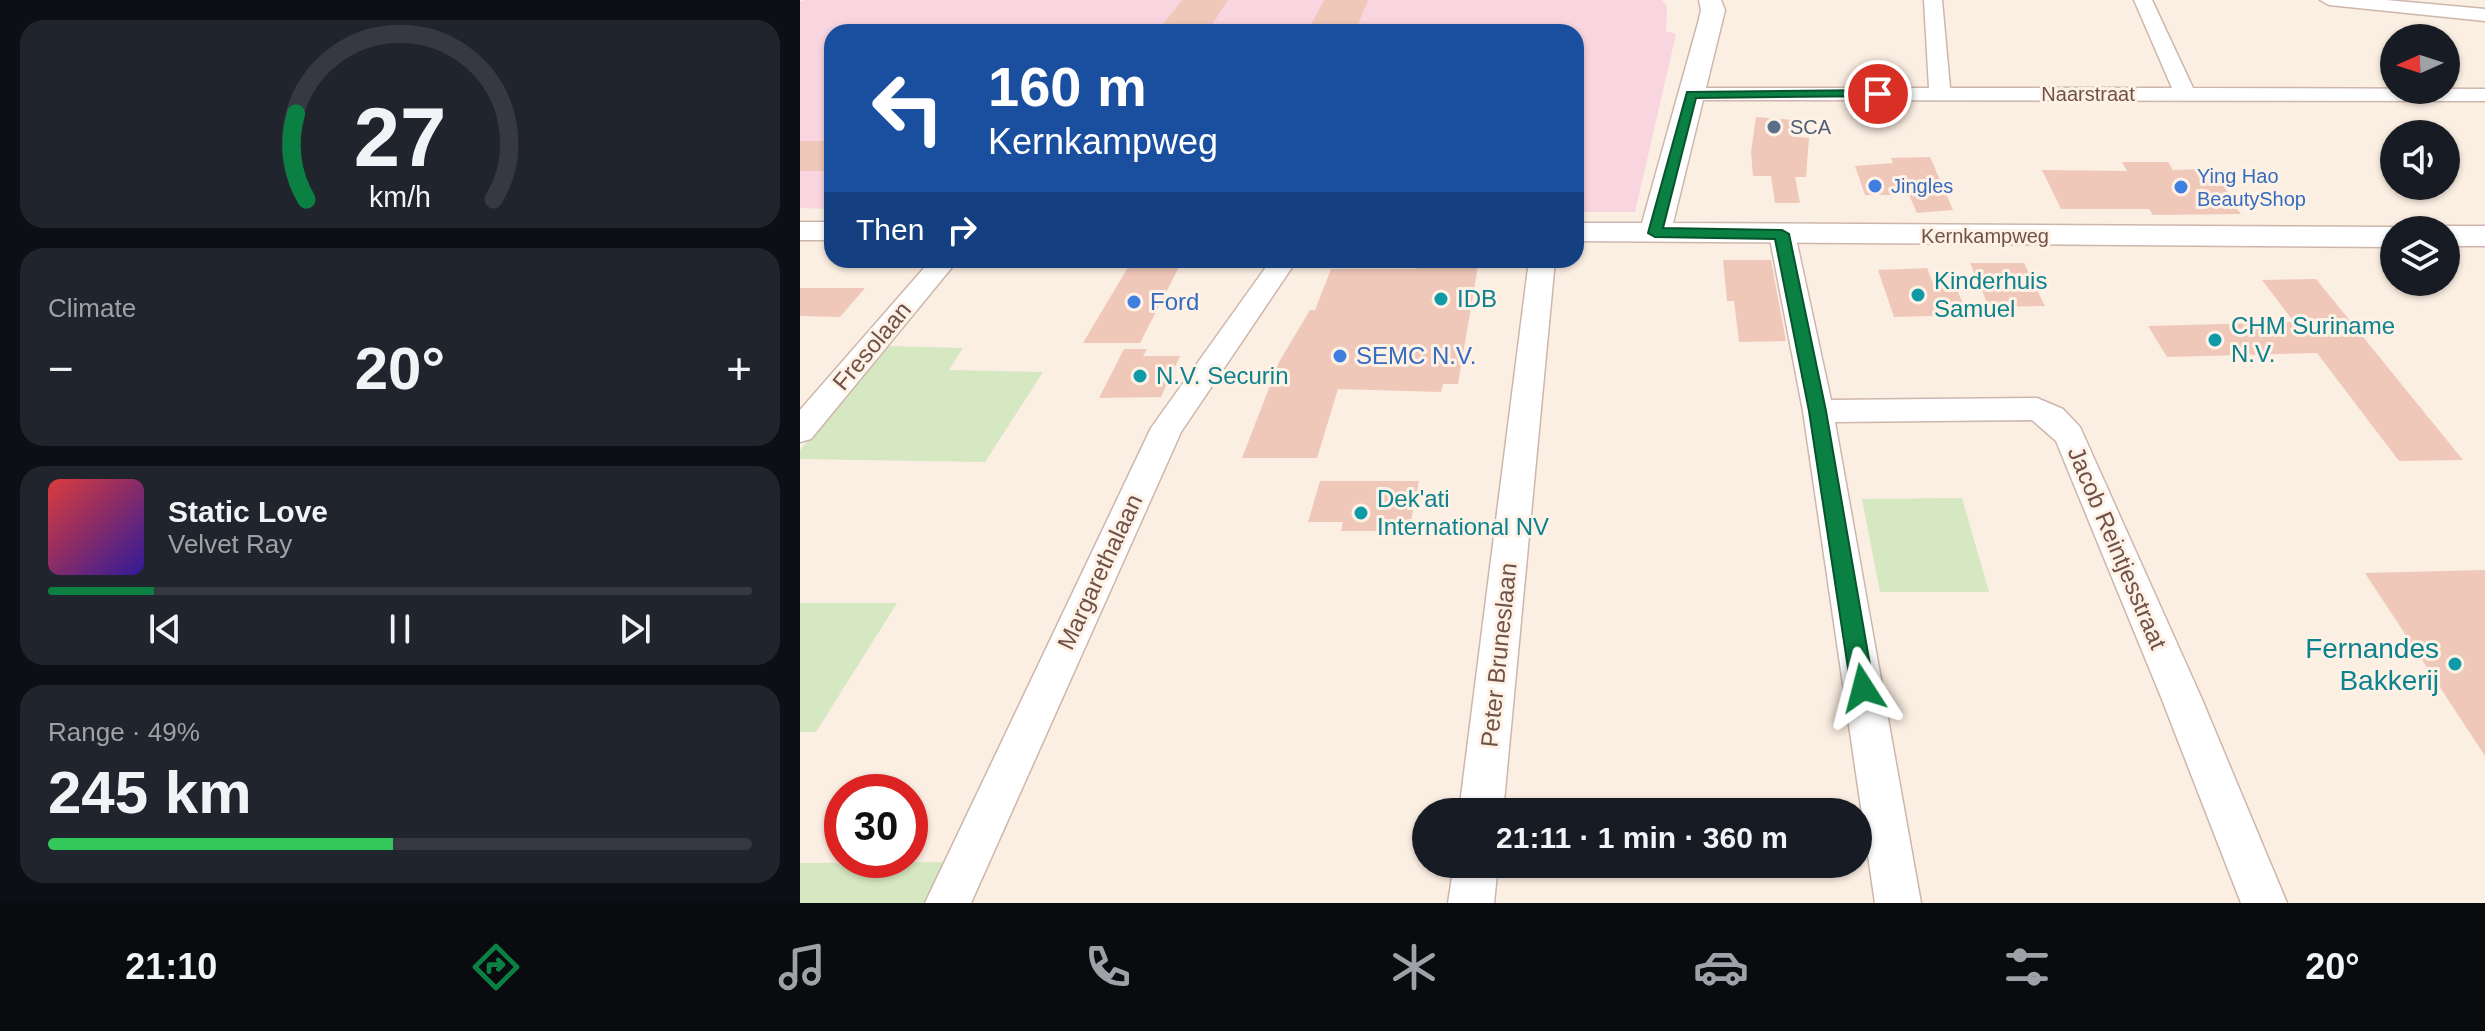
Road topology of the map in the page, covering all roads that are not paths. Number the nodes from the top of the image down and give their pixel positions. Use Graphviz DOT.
graph roads {
  1 [pos="1710,0"];
  2 [pos="1933,0"];
  3 [pos="2143,0"];
  4 [pos="2329,0"];
  5 [pos="2485,15"];
  6 [pos="1691,94"];
  7 [pos="1940,94"];
  8 [pos="2185,94"];
  9 [pos="2485,95"];
  10 [pos="800,231"];
  11 [pos="824,231"];
  12 [pos="1584,232"];
  13 [pos="1655,233"];
  14 [pos="1782,234"];
  15 [pos="2460,236"];
  16 [pos="2485,236"];
  17 [pos="2380,237"];
  18 [pos="938,268"];
  19 [pos="1278,268"];
  20 [pos="1541,268"];
  21 [pos="1818,411"];
  22 [pos="800,431"];
  23 [pos="1483,798"];
  24 [pos="1474,878"];
  25 [pos="948,903"];
  26 [pos="1471,903"];
  27 [pos="1898,903"];
  28 [pos="2264,903"];
  1 -- 6 [label="street"];
  2 -- 7 [label="street"];
  3 -- 8 [label="street"];
  4 -- 5 [label="street"];
  6 -- 7 [label="street, Naarstraat"];
  6 -- 13 [label="street"];
  7 -- 8 [label="street, Naarstraat"];
  8 -- 9 [label="street, Naarstraat"];
  10 -- 11 [label="street"];
  12 -- 13 [label="street, Kernkampweg"];
  13 -- 14 [label="street, Kernkampweg"];
  14 -- 17 [label="street, Kernkampweg"];
  14 -- 21 [label="street"];
  15 -- 16 [label="street"];
  18 -- 22 [label="street, Fresolaan"];
  19 -- 25 [label="street, Margarethalaan"];
  20 -- 23 [label="street, Peter Bruneslaan"];
  21 -- 27 [label="street"];
  21 -- 28 [label="street, Jacob Reintjesstraat"];
  24 -- 26 [label="street"];
}
